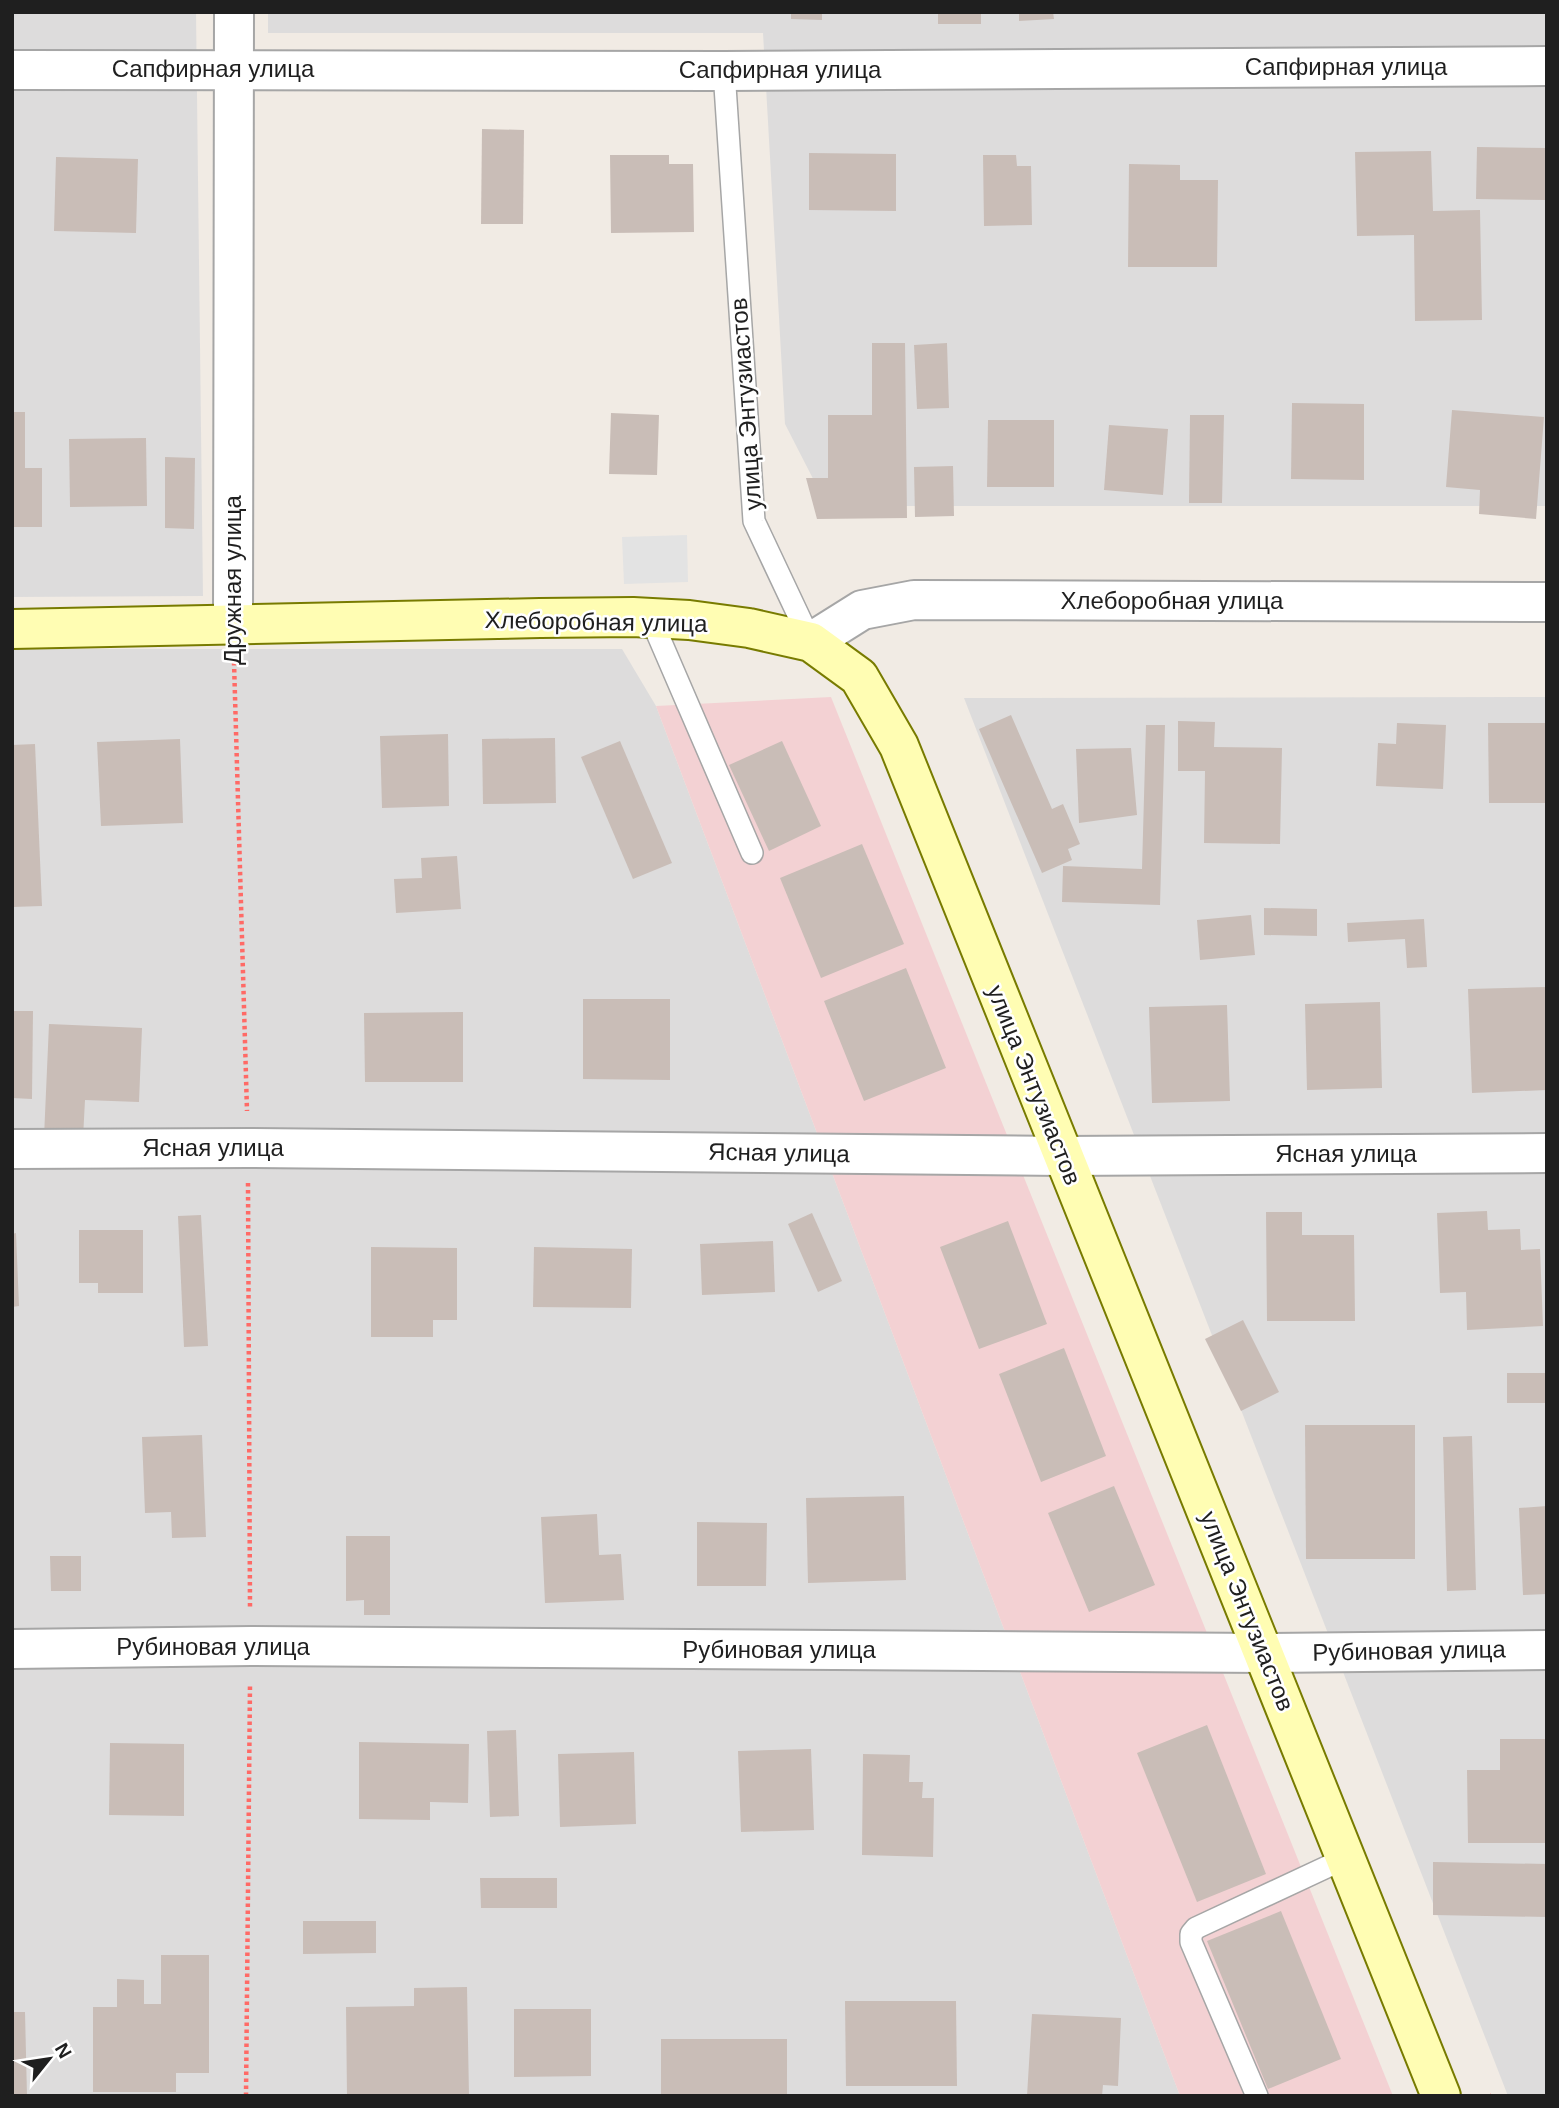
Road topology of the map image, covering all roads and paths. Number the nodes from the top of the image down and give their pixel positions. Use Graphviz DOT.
graph roads {
  1 [pos="234,12"];
  2 [pos="1547,65"];
  3 [pos="233,69"];
  4 [pos="12,70"];
  5 [pos="723,71"];
  6 [pos="1547,602"];
  7 [pos="651,619"];
  8 [pos="233,626"];
  9 [pos="12,629"];
  10 [pos="811,642"];
  11 [pos="752,853"];
  12 [pos="248,1147"];
  13 [pos="12,1149"];
  14 [pos="1547,1153"];
  15 [pos="1062,1156"];
  16 [pos="12,1649"];
  17 [pos="1547,1650"];
  18 [pos="1264,1653"];
  19 [pos="1346,1858"];
  20 [pos="1256,2096"];
  21 [pos="1441,2096"];
  1 -- 3 [label="street, Дружная улица"];
  2 -- 5 [label="street, Сапфирная улица"];
  3 -- 4 [label="street, Сапфирная улица"];
  3 -- 5 [label="street, Сапфирная улица"];
  3 -- 8 [label="street, Дружная улица"];
  5 -- 10 [label="lane, улица Энтузиастов"];
  6 -- 10 [label="street, Хлеборобная улица"];
  7 -- 8 [label="street, Хлеборобная улица"];
  7 -- 10 [label="street, Хлеборобная улица"];
  7 -- 11 [label="lane"];
  8 -- 9 [label="street, Хлеборобная улица"];
  8 -- 12 [label="path, Дружная улица"];
  10 -- 15 [label="street, улица Энтузиастов"];
  12 -- 13 [label="street, Ясная улица"];
  12 -- 15 [label="street, Ясная улица"];
  14 -- 15 [label="street, Ясная улица"];
  15 -- 18 [label="street, улица Энтузиастов"];
  16 -- 18 [label="street, Рубиновая улица"];
  17 -- 18 [label="street, Рубиновая улица"];
  18 -- 19 [label="street, улица Энтузиастов"];
  19 -- 20 [label="lane"];
  19 -- 21 [label="street, улица Энтузиастов"];
}
